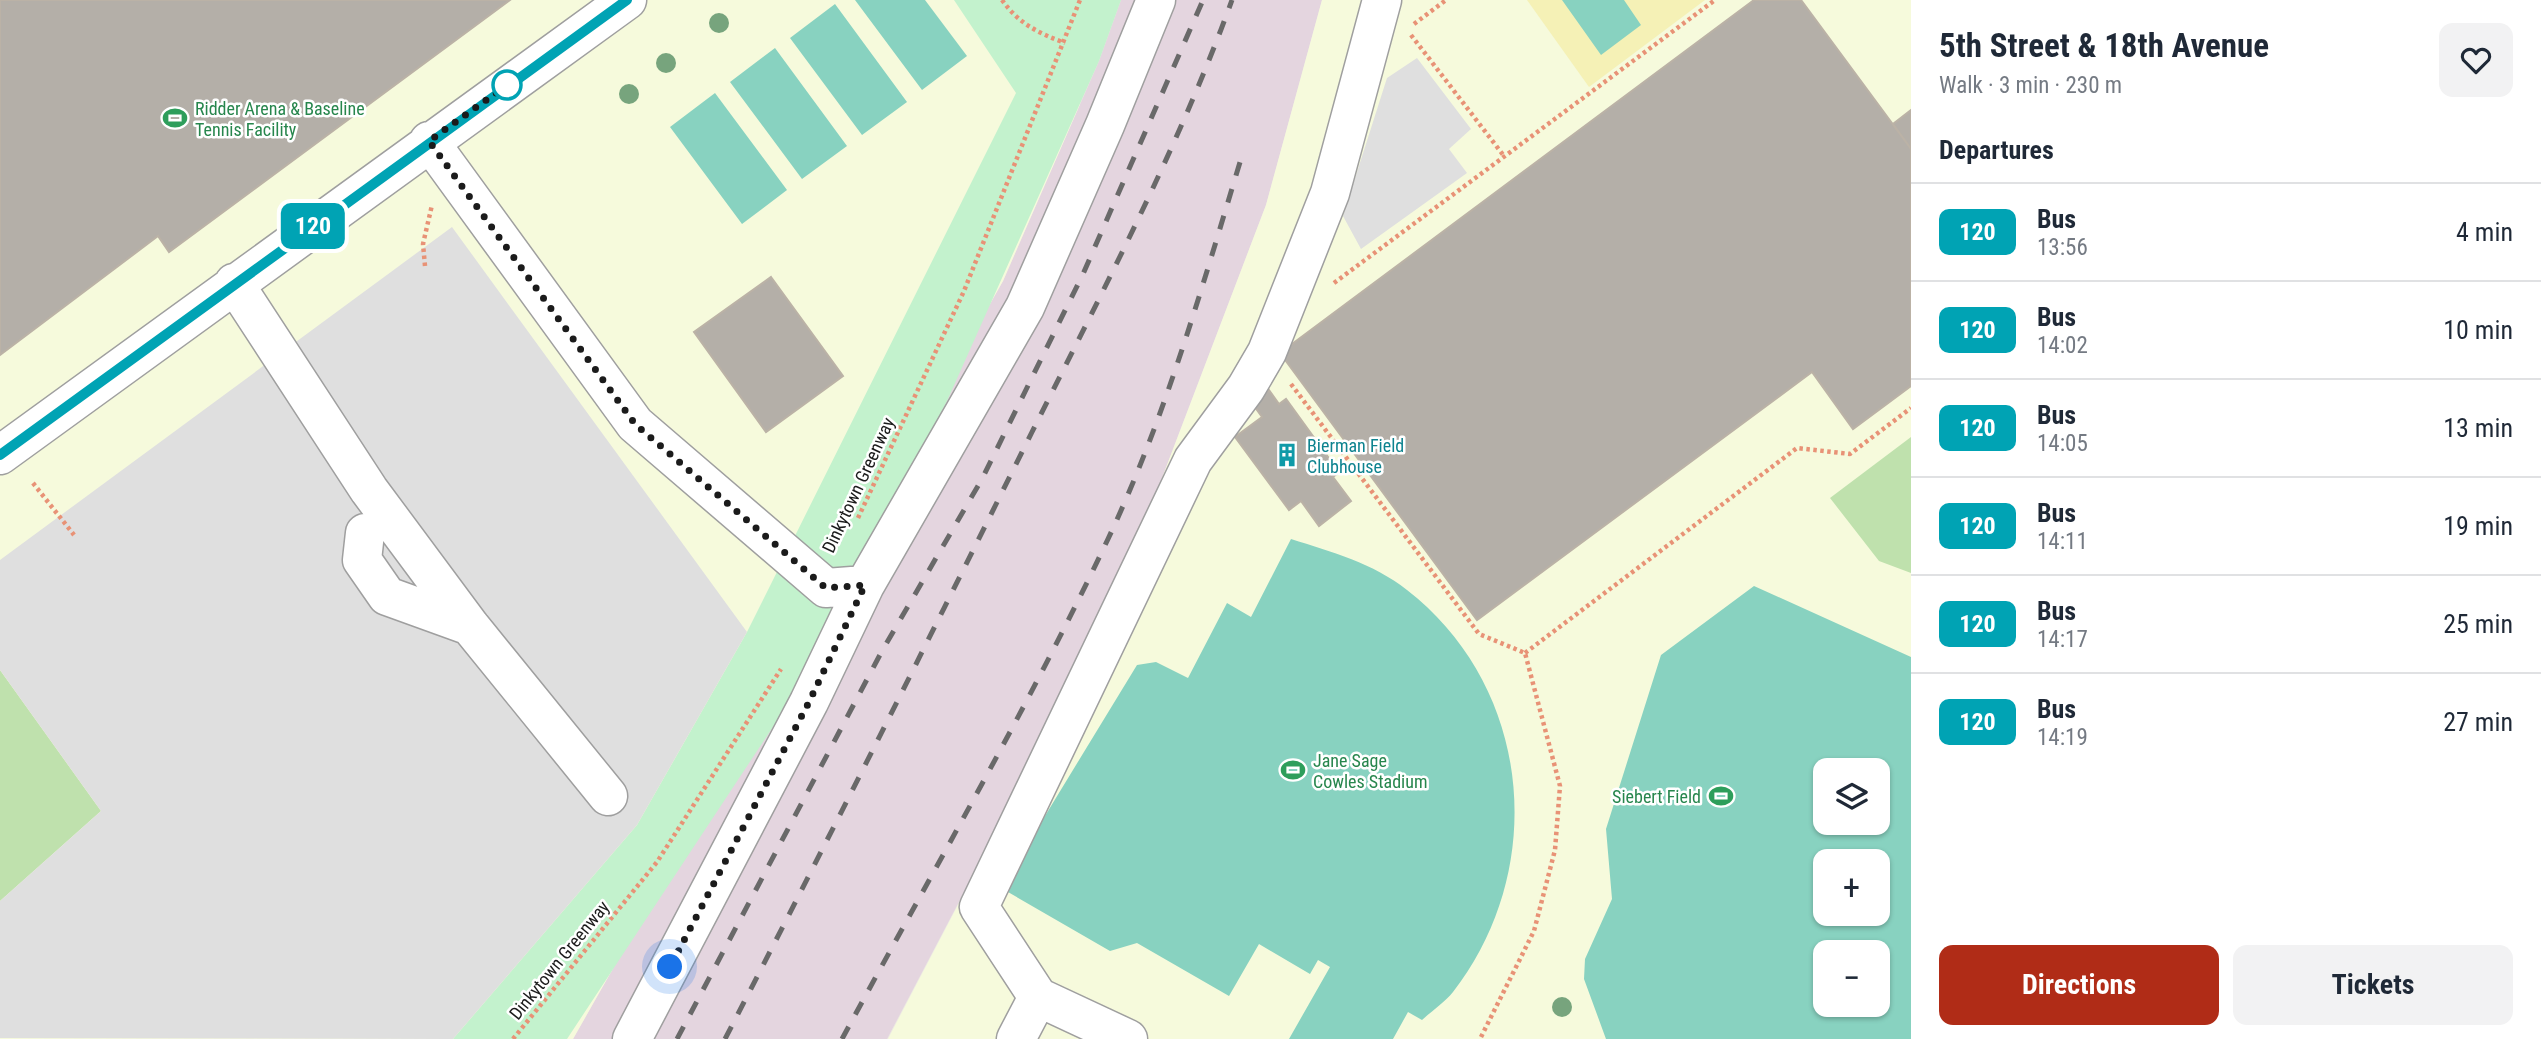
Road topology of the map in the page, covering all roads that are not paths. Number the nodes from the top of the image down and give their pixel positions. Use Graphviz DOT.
graph roads {
  1 [pos="627,0"];
  2 [pos="1156,0"];
  3 [pos="1382,0"];
  4 [pos="429,141"];
  5 [pos="234,284"];
  6 [pos="0,455"];
  7 [pos="369,490"];
  8 [pos="865,585"];
  9 [pos="470,626"];
  10 [pos="608,796"];
  11 [pos="1038,997"];
  12 [pos="632,1039"];
  13 [pos="1017,1039"];
  14 [pos="1128,1039"];
  1 -- 4 [label="street"];
  2 -- 8 [label="street"];
  3 -- 11 [label="street"];
  4 -- 5 [label="street"];
  4 -- 8 [label="street"];
  5 -- 6 [label="street"];
  5 -- 7 [label="street"];
  7 -- 9 [label="street"];
  7 -- 9 [label="street"];
  8 -- 12 [label="street"];
  9 -- 10 [label="street"];
  11 -- 13 [label="street"];
  11 -- 14 [label="street"];
}
